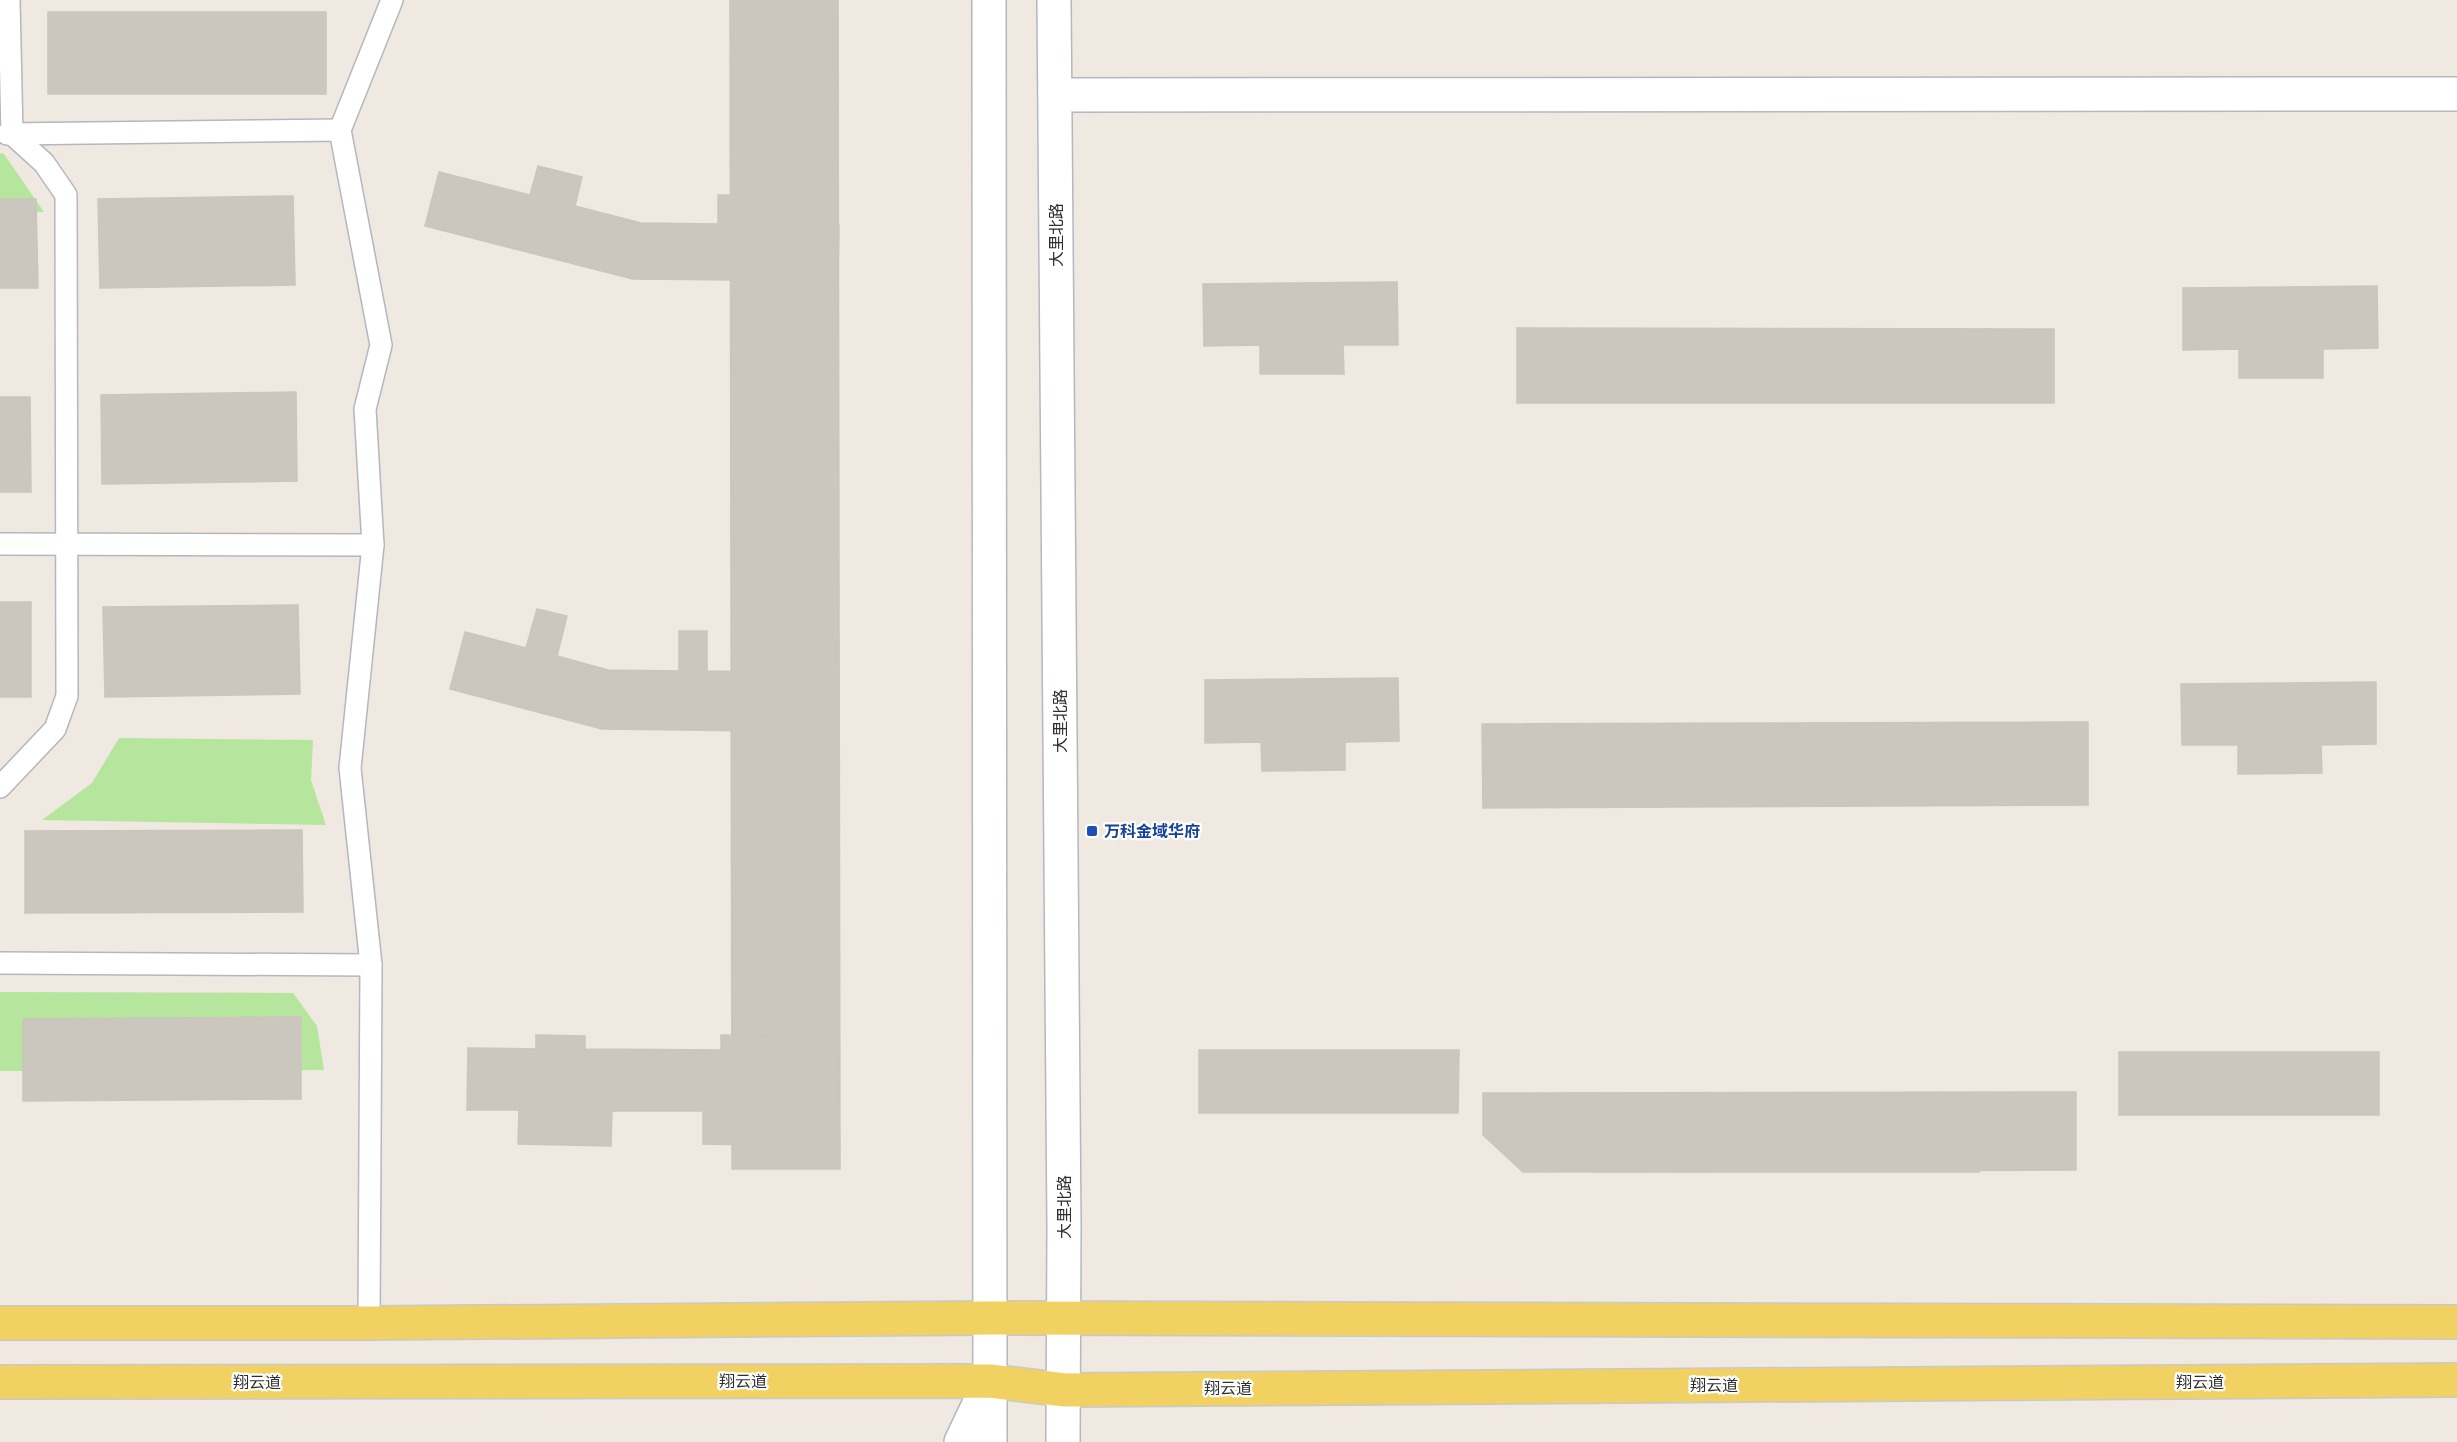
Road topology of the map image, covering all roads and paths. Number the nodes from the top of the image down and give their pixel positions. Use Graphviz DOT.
graph roads {
  1 [pos="9,0"];
  2 [pos="392,0"];
  3 [pos="989,0"];
  4 [pos="1054,0"];
  5 [pos="2457,93"];
  6 [pos="1055,95"];
  7 [pos="340,130"];
  8 [pos="6,134"];
  9 [pos="66,543"];
  10 [pos="0,544"];
  11 [pos="373,545"];
  12 [pos="0,787"];
  13 [pos="0,963"];
  14 [pos="371,965"];
  15 [pos="990,1318"];
  16 [pos="1065,1318"];
  17 [pos="2457,1322"];
  18 [pos="0,1323"];
  19 [pos="369,1323"];
  20 [pos="2457,1380"];
  21 [pos="990,1381"];
  22 [pos="0,1382"];
  23 [pos="1065,1390"];
  24 [pos="961,1442"];
  25 [pos="990,1442"];
  26 [pos="1063,1442"];
  27 [pos="1081,1442"];
  1 -- 8 [label="lane"];
  2 -- 7 [label="lane"];
  3 -- 15 [label="main road"];
  4 -- 6 [label="main road, 大里北路"];
  5 -- 6 [label="main road"];
  6 -- 16 [label="main road, 大里北路"];
  7 -- 8 [label="lane"];
  7 -- 11 [label="lane"];
  8 -- 9 [label="lane"];
  9 -- 10 [label="lane"];
  9 -- 11 [label="lane"];
  9 -- 12 [label="lane"];
  11 -- 14 [label="lane"];
  13 -- 14 [label="lane"];
  14 -- 19 [label="lane"];
  15 -- 16 [label="main road"];
  15 -- 19 [label="main road"];
  15 -- 21 [label="main road"];
  16 -- 17 [label="main road"];
  16 -- 23 [label="main road, 大里北路"];
  18 -- 19 [label="main road"];
  20 -- 23 [label="main road, 翔云道"];
  21 -- 22 [label="main road, 翔云道"];
  21 -- 23 [label="main road, 翔云道"];
  21 -- 24 [label="main road"];
  21 -- 25 [label="main road"];
  23 -- 26 [label="main road, 大里北路"];
  23 -- 27 [label="main road"];
}
